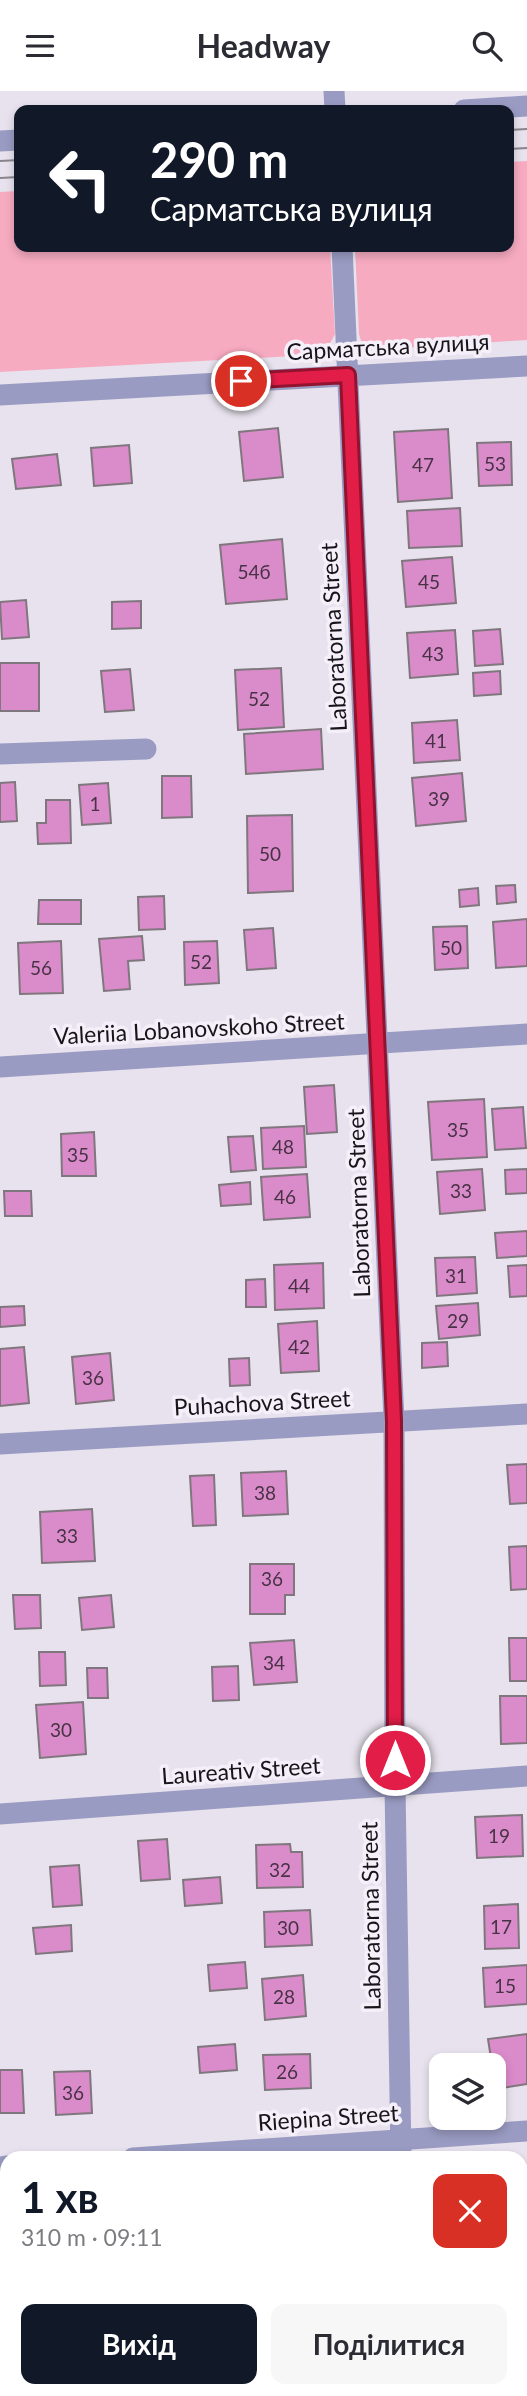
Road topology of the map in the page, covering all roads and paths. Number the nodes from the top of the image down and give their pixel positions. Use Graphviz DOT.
graph roads {
  1 [pos="342,252"];
  2 [pos="527,366"];
  3 [pos="348,375"];
  4 [pos="0,395"];
  5 [pos="146,749"];
  6 [pos="0,754"];
  7 [pos="527,1034"];
  8 [pos="378,1045"];
  9 [pos="0,1067"];
  10 [pos="527,1414"];
  11 [pos="394,1421"];
  12 [pos="0,1444"];
  13 [pos="527,1776"];
  14 [pos="395,1786"];
  15 [pos="0,1814"];
  16 [pos="527,2131"];
  17 [pos="401,2149"];
  18 [pos="341,2151"];
  1 -- 3 [label="street, Laboratorna Street"];
  2 -- 3 [label="street, Сарматська вулиця"];
  3 -- 4 [label="street, Сарматська вулиця"];
  3 -- 8 [label="street, Laboratorna Street"];
  5 -- 6 [label="street"];
  7 -- 8 [label="street, Valeriia Lobanovskoho Street"];
  8 -- 9 [label="street, Valeriia Lobanovskoho Street"];
  8 -- 11 [label="street, Laboratorna Street"];
  10 -- 11 [label="street, Puhachova Street"];
  11 -- 12 [label="street, Puhachova Street"];
  11 -- 14 [label="street, Laboratorna Street"];
  13 -- 14 [label="street, Laureativ Street"];
  14 -- 15 [label="street, Laureativ Street"];
  14 -- 17 [label="street, Laboratorna Street"];
  16 -- 17 [label="street, Riepina Street"];
  17 -- 18 [label="street, Riepina Street"];
}
